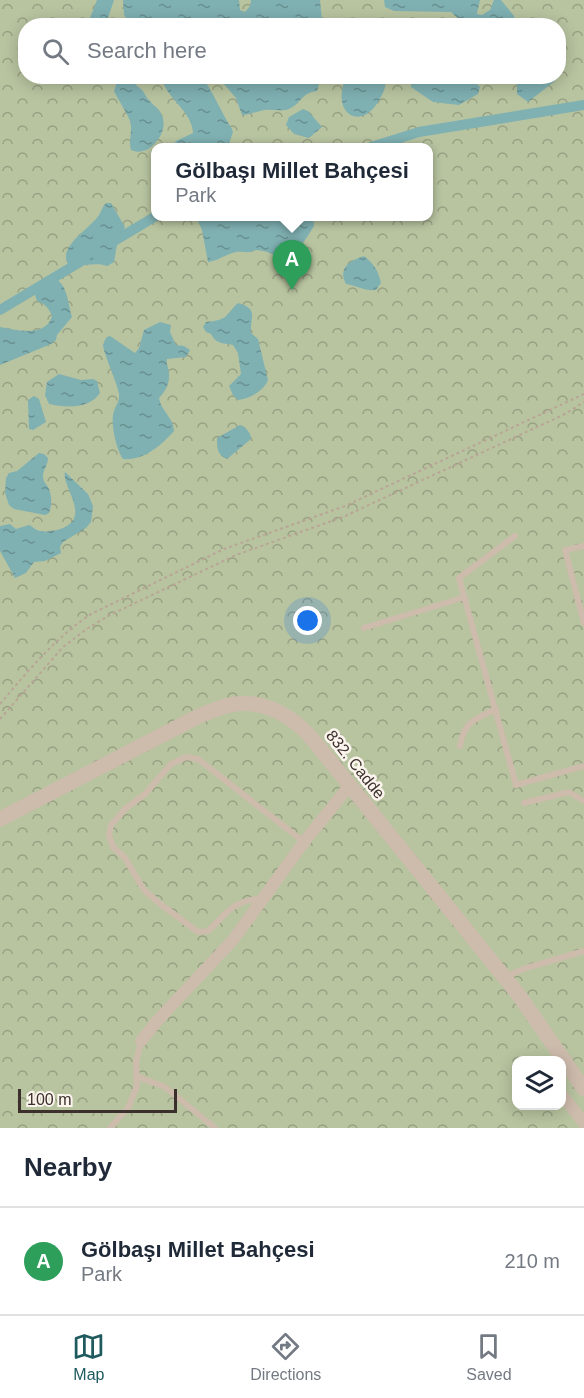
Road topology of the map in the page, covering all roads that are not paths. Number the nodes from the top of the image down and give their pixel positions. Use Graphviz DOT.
graph roads {
  1 [pos="515,536"];
  2 [pos="584,546"];
  3 [pos="465,597"];
  4 [pos="584,623"];
  5 [pos="364,628"];
  6 [pos="496,709"];
  7 [pos="460,746"];
  8 [pos="584,766"];
  9 [pos="350,785"];
  10 [pos="524,803"];
  11 [pos="583,803"];
  12 [pos="0,819"];
  13 [pos="304,842"];
  14 [pos="261,902"];
  15 [pos="584,951"];
  16 [pos="505,978"];
  17 [pos="141,1041"];
  18 [pos="136,1076"];
  19 [pos="584,1089"];
  20 [pos="566,1101"];
  21 [pos="584,1123"];
  22 [pos="110,1128"];
  23 [pos="215,1128"];
  1 -- 3 [label="lane"];
  2 -- 4 [label="lane"];
  3 -- 5 [label="lane"];
  3 -- 6 [label="lane"];
  6 -- 7 [label="lane"];
  6 -- 8 [label="lane"];
  9 -- 12 [label="street, 832. Cadde"];
  9 -- 13 [label="street"];
  9 -- 16 [label="street, 832. Cadde"];
  10 -- 11 [label="lane"];
  13 -- 14 [label="street"];
  13 -- 14 [label="lane"];
  14 -- 17 [label="street"];
  15 -- 16 [label="lane"];
  16 -- 19 [label="street, 832. Cadde"];
  17 -- 18 [label="lane"];
  18 -- 22 [label="lane"];
  18 -- 23 [label="lane"];
  20 -- 21 [label="street"];
}
